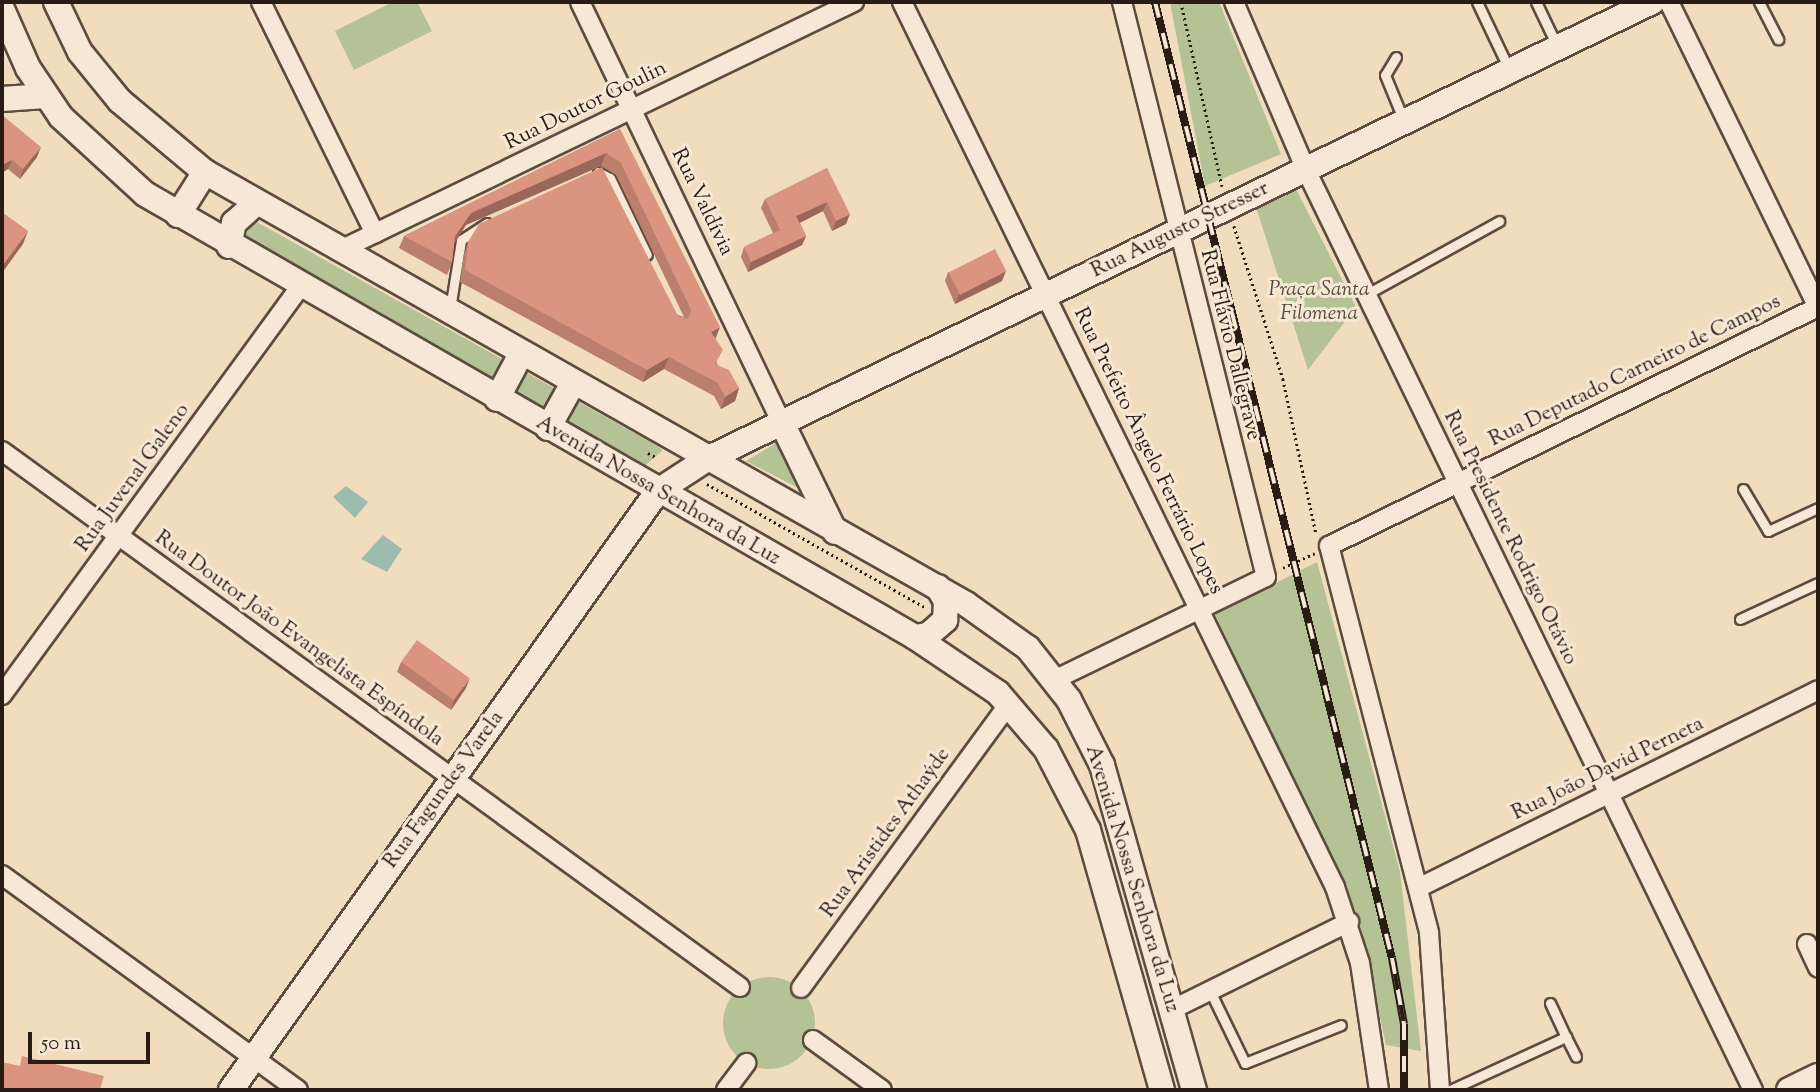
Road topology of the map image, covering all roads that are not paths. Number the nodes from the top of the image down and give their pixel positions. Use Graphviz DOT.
graph roads {
  1 [pos="57,2"];
  2 [pos="261,2"];
  3 [pos="580,2"];
  4 [pos="853,2"];
  5 [pos="902,2"];
  6 [pos="1122,2"];
  7 [pos="1234,2"];
  8 [pos="1477,2"];
  9 [pos="1536,2"];
  10 [pos="1653,2"];
  11 [pos="1669,2"];
  12 [pos="1759,2"];
  13 [pos="2,9"];
  14 [pos="1778,39"];
  15 [pos="7,46"];
  16 [pos="1558,48"];
  17 [pos="1396,57"];
  18 [pos="1510,71"];
  19 [pos="45,96"];
  20 [pos="2,99"];
  21 [pos="632,109"];
  22 [pos="1405,122"];
  23 [pos="1306,170"];
  24 [pos="205,172"];
  25 [pos="586,178"];
  26 [pos="256,203"];
  27 [pos="178,215"];
  28 [pos="505,215"];
  29 [pos="1499,221"];
  30 [pos="1178,231"];
  31 [pos="374,234"];
  32 [pos="229,246"];
  33 [pos="338,251"];
  34 [pos="651,264"];
  35 [pos="300,286"];
  36 [pos="1367,294"];
  37 [pos="1046,295"];
  38 [pos="1818,307"];
  39 [pos="450,314"];
  40 [pos="522,354"];
  41 [pos="573,383"];
  42 [pos="497,399"];
  43 [pos="782,423"];
  44 [pos="548,428"];
  45 [pos="2,451"];
  46 [pos="707,459"];
  47 [pos="1458,483"];
  48 [pos="1743,489"];
  49 [pos="659,491"];
  50 [pos="1818,508"];
  51 [pos="835,532"];
  52 [pos="118,536"];
  53 [pos="1818,583"];
  54 [pos="938,587"];
  55 [pos="1200,608"];
  56 [pos="1740,619"];
  57 [pos="915,637"];
  58 [pos="1056,679"];
  59 [pos="1818,690"];
  60 [pos="2,695"];
  61 [pos="1009,704"];
  62 [pos="453,778"];
  63 [pos="1609,794"];
  64 [pos="2,875"];
  65 [pos="1418,888"];
  66 [pos="1349,922"];
  67 [pos="1807,944"];
  68 [pos="1818,968"];
  69 [pos="740,987"];
  70 [pos="801,988"];
  71 [pos="1210,991"];
  72 [pos="1550,1003"];
  73 [pos="1171,1010"];
  74 [pos="1341,1025"];
  75 [pos="1566,1037"];
  76 [pos="813,1040"];
  77 [pos="1576,1057"];
  78 [pos="253,1058"];
  79 [pos="746,1063"];
  80 [pos="1818,1076"];
  81 [pos="231,1090"];
  82 [pos="298,1090"];
  83 [pos="726,1090"];
  84 [pos="882,1090"];
  85 [pos="1162,1090"];
  86 [pos="1194,1090"];
  87 [pos="1379,1090"];
  88 [pos="1440,1090"];
  89 [pos="1450,1090"];
  90 [pos="1753,1090"];
  91 [pos="1789,1090"];
  1 -- 24 [label="main road, Avenida Nossa Senhora da Luz"];
  2 -- 31 [label="street"];
  3 -- 21 [label="street, Rua Valdívia"];
  4 -- 21 [label="street, Rua Doutor Goulin"];
  5 -- 37 [label="street, Rua Prefeito Ângelo Ferrário Lopes"];
  6 -- 30 [label="street, Rua Flávio Dallegrave"];
  7 -- 23 [label="street, Rua Presidente Rodrigo Otávio"];
  8 -- 18 [label="lane"];
  9 -- 16 [label="lane"];
  10 -- 16 [label="main road, Rua Augusto Stresser"];
  11 -- 38 [label="street"];
  12 -- 14 [label="lane"];
  13 -- 15 [label="main road, Avenida Nossa Senhora da Luz"];
  15 -- 19 [label="main road, Avenida Nossa Senhora da Luz"];
  16 -- 18 [label="main road, Rua Augusto Stresser"];
  17 -- 22 [label="lane"];
  18 -- 22 [label="main road, Rua Augusto Stresser"];
  19 -- 20 [label="main road"];
  19 -- 27 [label="main road, Avenida Nossa Senhora da Luz"];
  21 -- 31 [label="street, Rua Doutor Goulin"];
  21 -- 43 [label="street, Rua Valdívia"];
  22 -- 23 [label="main road, Rua Augusto Stresser"];
  23 -- 30 [label="main road, Rua Augusto Stresser"];
  23 -- 36 [label="street, Rua Presidente Rodrigo Otávio"];
  24 -- 26 [label="main road, Avenida Nossa Senhora da Luz"];
  24 -- 27 [label="main road"];
  25 -- 34 [label="lane"];
  26 -- 32 [label="main road"];
  26 -- 33 [label="main road, Avenida Nossa Senhora da Luz"];
  27 -- 32 [label="main road, Avenida Nossa Senhora da Luz"];
  28 -- 39 [label="lane"];
  29 -- 36 [label="lane"];
  30 -- 37 [label="main road, Rua Augusto Stresser"];
  30 -- 55 [label="street, Rua Flávio Dallegrave"];
  31 -- 33 [label="street, Rua Doutor Goulin"];
  32 -- 35 [label="main road, Avenida Nossa Senhora da Luz"];
  33 -- 39 [label="main road, Avenida Nossa Senhora da Luz"];
  35 -- 42 [label="main road, Avenida Nossa Senhora da Luz"];
  35 -- 52 [label="street, Rua Juvenal Galeno"];
  36 -- 47 [label="street, Rua Presidente Rodrigo Otávio"];
  37 -- 43 [label="main road, Rua Augusto Stresser"];
  37 -- 55 [label="street, Rua Prefeito Ângelo Ferrário Lopes"];
  38 -- 47 [label="street, Rua Deputado Carneiro de Campos"];
  39 -- 40 [label="main road, Avenida Nossa Senhora da Luz"];
  40 -- 41 [label="main road, Avenida Nossa Senhora da Luz"];
  40 -- 42 [label="main road"];
  41 -- 44 [label="main road"];
  41 -- 46 [label="main road, Avenida Nossa Senhora da Luz"];
  42 -- 44 [label="main road, Avenida Nossa Senhora da Luz"];
  43 -- 46 [label="main road, Rua Augusto Stresser"];
  43 -- 51 [label="main road"];
  44 -- 49 [label="main road, Avenida Nossa Senhora da Luz"];
  45 -- 52 [label="street, Rua Doutor João Evangelista Espíndola"];
  46 -- 49 [label="main road, Rua Augusto Stresser"];
  46 -- 51 [label="main road, Avenida Nossa Senhora da Luz"];
  47 -- 63 [label="street, Rua Presidente Rodrigo Otávio"];
  47 -- 65 [label="street, Rua Deputado Carneiro de Campos"];
  48 -- 50 [label="lane"];
  49 -- 57 [label="main road, Avenida Nossa Senhora da Luz"];
  49 -- 62 [label="main road, Rua Fagundes Varela"];
  51 -- 54 [label="main road, Avenida Nossa Senhora da Luz"];
  52 -- 60 [label="street, Rua Juvenal Galeno"];
  52 -- 62 [label="street, Rua Doutor João Evangelista Espíndola"];
  53 -- 56 [label="lane"];
  54 -- 57 [label="main road"];
  54 -- 58 [label="main road, Avenida Nossa Senhora da Luz"];
  55 -- 58 [label="street"];
  55 -- 66 [label="street, Rua Prefeito Ângelo Ferrário Lopes"];
  57 -- 61 [label="main road, Avenida Nossa Senhora da Luz"];
  58 -- 73 [label="main road, Avenida Nossa Senhora da Luz"];
  59 -- 63 [label="street, Rua João David Perneta"];
  61 -- 70 [label="street, Rua Aristides Athaýde"];
  61 -- 85 [label="main road, Avenida Nossa Senhora da Luz"];
  62 -- 69 [label="street, Rua Doutor João Evangelista Espíndola"];
  62 -- 78 [label="main road, Rua Fagundes Varela"];
  63 -- 65 [label="street, Rua João David Perneta"];
  63 -- 90 [label="street, Rua Presidente Rodrigo Otávio"];
  64 -- 78 [label="street"];
  65 -- 88 [label="street"];
  66 -- 71 [label="street"];
  66 -- 87 [label="street"];
  67 -- 68 [label="street"];
  71 -- 73 [label="street"];
  71 -- 74 [label="lane"];
  72 -- 75 [label="lane"];
  73 -- 86 [label="main road, Avenida Nossa Senhora da Luz"];
  75 -- 77 [label="lane"];
  75 -- 89 [label="lane"];
  76 -- 84 [label="street"];
  78 -- 81 [label="main road, Rua Fagundes Varela"];
  78 -- 82 [label="street"];
  79 -- 83 [label="street"];
  80 -- 91 [label="main road"];
}
